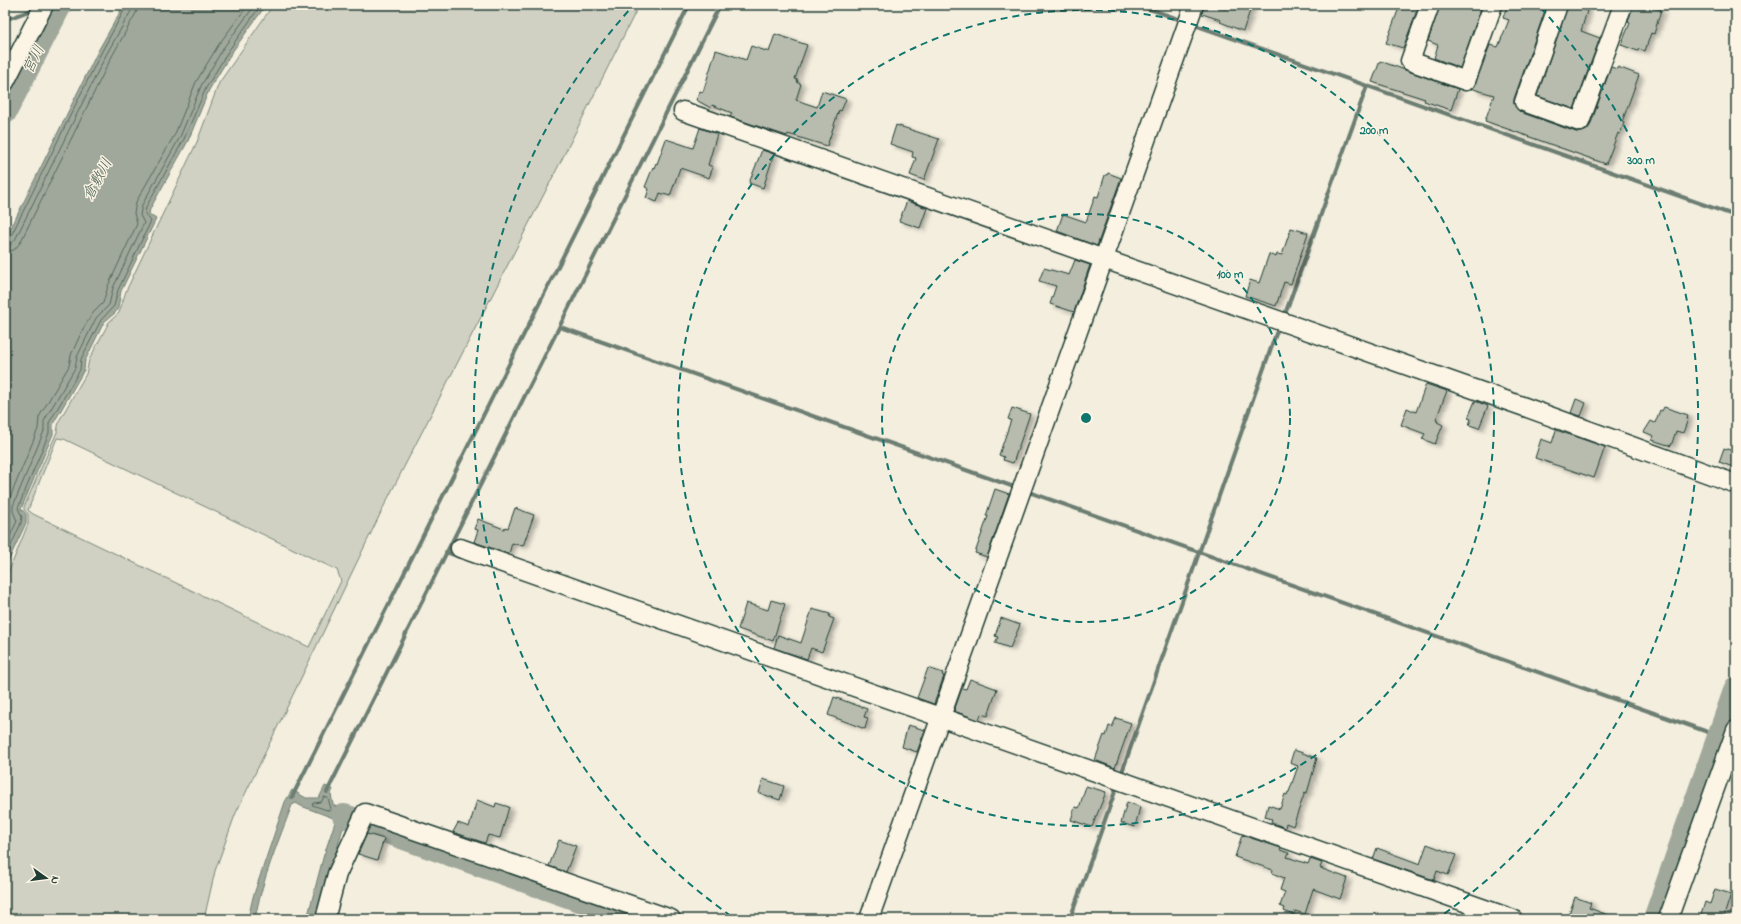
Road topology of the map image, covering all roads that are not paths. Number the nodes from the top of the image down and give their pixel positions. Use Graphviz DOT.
graph roads {
  1 [pos="1194,5"];
  2 [pos="1430,5"];
  3 [pos="1493,5"];
  4 [pos="1558,5"];
  5 [pos="1623,5"];
  6 [pos="43,8"];
  7 [pos="5,82"];
  8 [pos="683,111"];
  9 [pos="1104,260"];
  10 [pos="1736,484"];
  11 [pos="460,548"];
  12 [pos="939,723"];
  13 [pos="1736,730"];
  14 [pos="325,919"];
  15 [pos="671,919"];
  16 [pos="869,919"];
  17 [pos="1513,919"];
  18 [pos="1668,919"];
  1 -- 9 [label="street"];
  2 -- 3 [label="street"];
  4 -- 5 [label="street"];
  6 -- 7 [label="street"];
  8 -- 9 [label="street"];
  9 -- 10 [label="street"];
  9 -- 12 [label="street"];
  11 -- 12 [label="street"];
  12 -- 16 [label="street"];
  12 -- 17 [label="street"];
  13 -- 18 [label="street"];
  14 -- 15 [label="street"];
}
